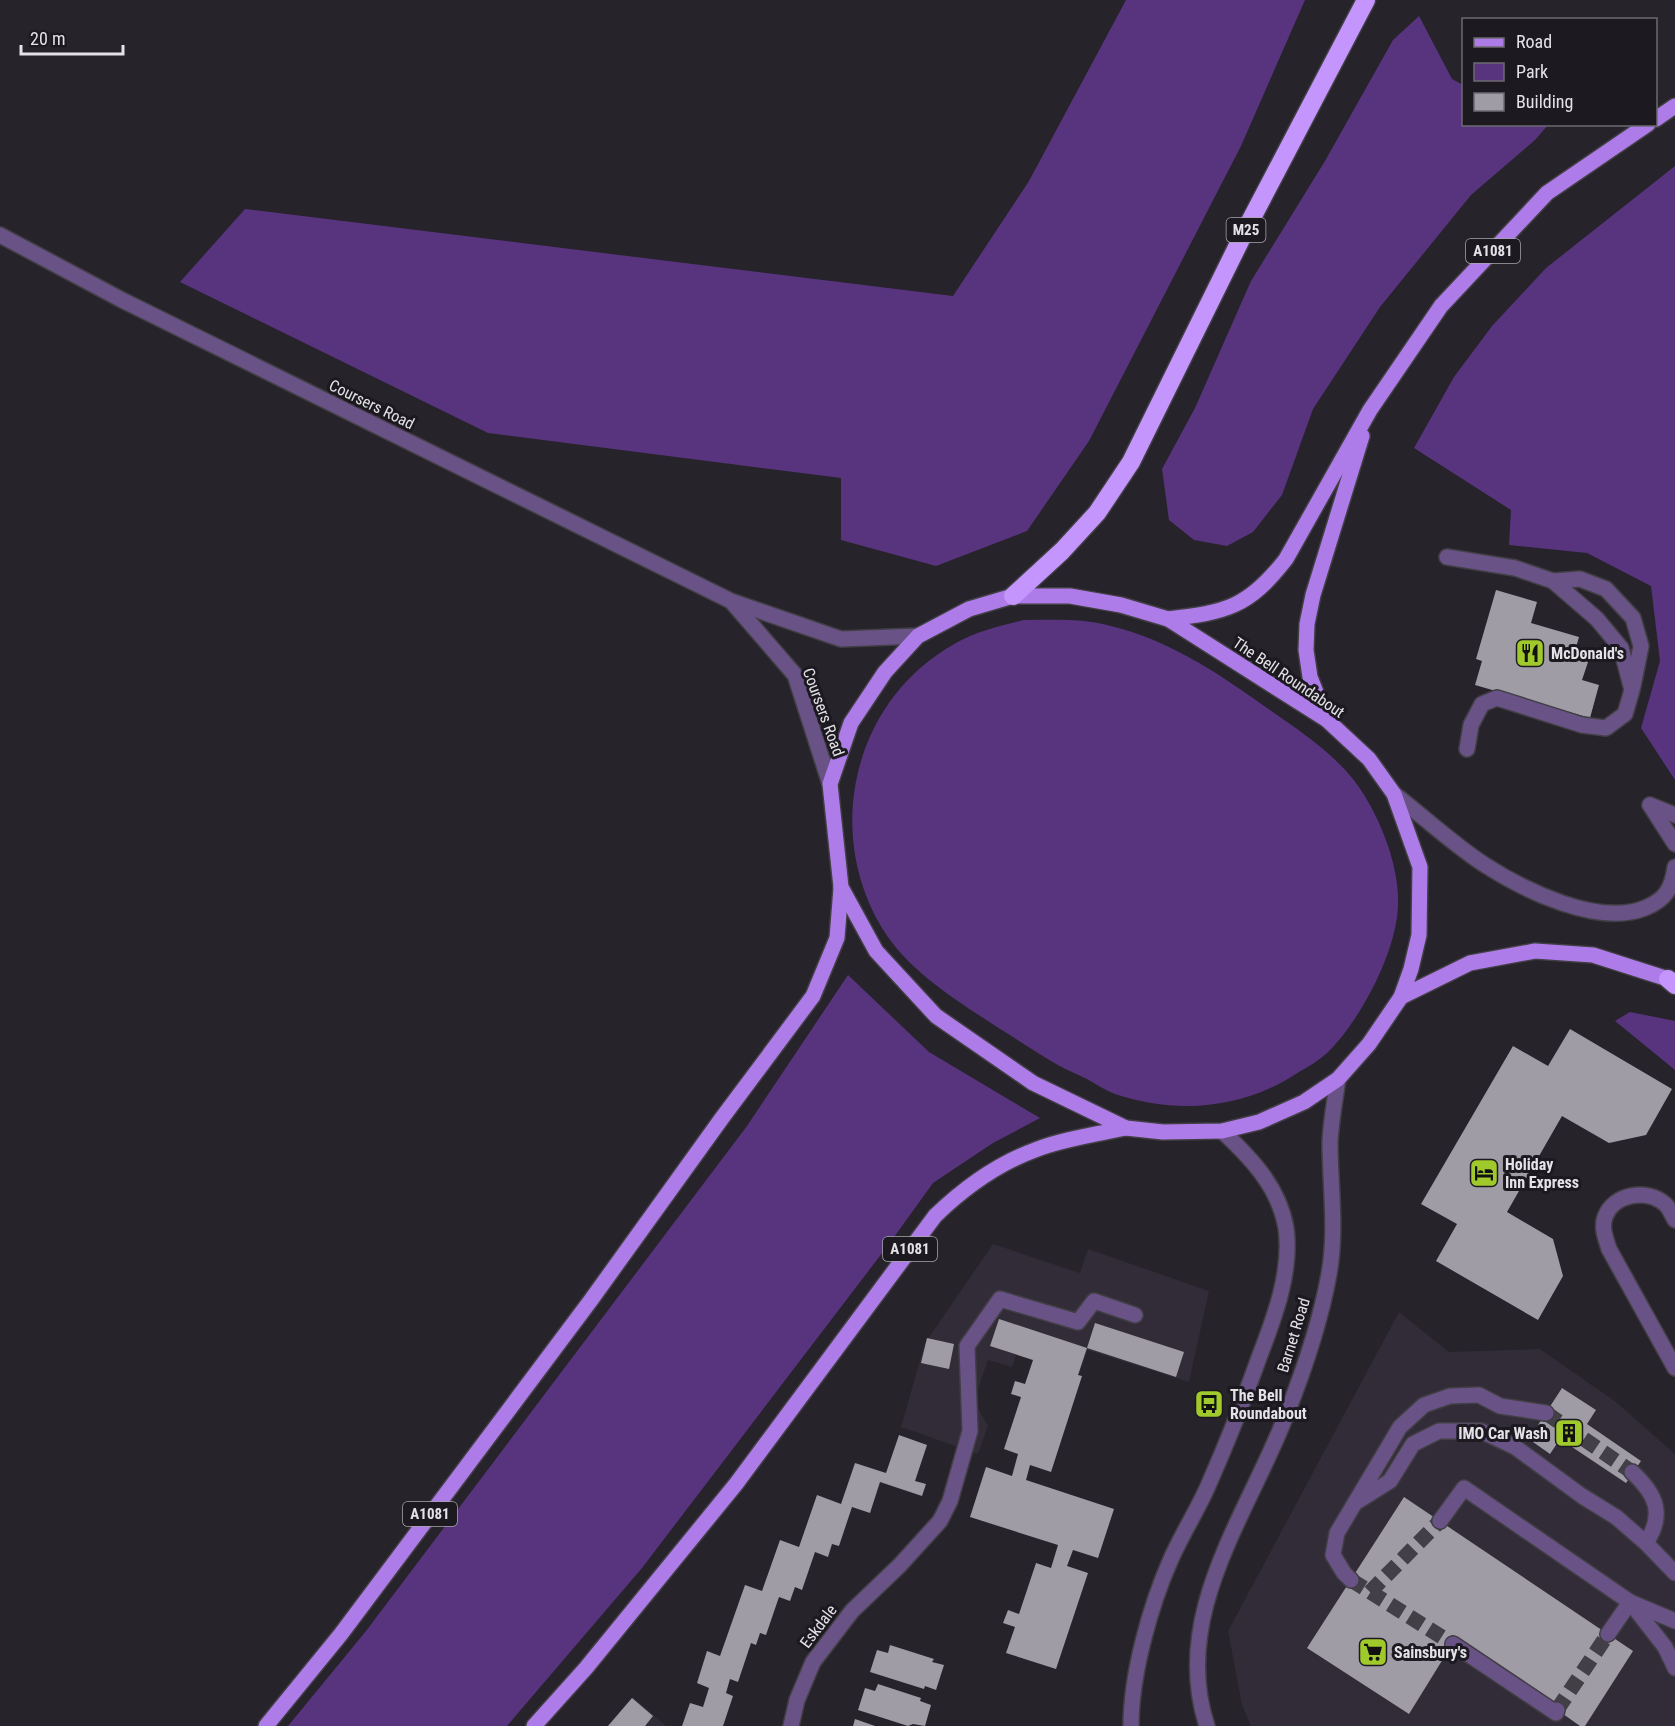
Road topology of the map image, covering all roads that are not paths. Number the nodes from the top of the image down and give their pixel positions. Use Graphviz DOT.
graph roads {
  1 [pos="1366,0"];
  2 [pos="1675,106"];
  3 [pos="1657,118"];
  4 [pos="1645,126"];
  5 [pos="0,235"];
  6 [pos="1370,410"];
  7 [pos="1447,557"];
  8 [pos="1553,581"];
  9 [pos="1013,596"];
  10 [pos="731,601"];
  11 [pos="1168,620"];
  12 [pos="918,636"];
  13 [pos="1632,690"];
  14 [pos="1327,720"];
  15 [pos="1467,749"];
  16 [pos="830,784"];
  17 [pos="1394,794"];
  18 [pos="1675,815"];
  19 [pos="1675,844"];
  20 [pos="1675,867"];
  21 [pos="841,886"];
  22 [pos="1673,979"];
  23 [pos="1401,997"];
  24 [pos="1338,1079"];
  25 [pos="1126,1128"];
  26 [pos="1222,1131"];
  27 [pos="1675,1220"];
  28 [pos="1135,1316"];
  29 [pos="1675,1368"];
  30 [pos="1546,1413"];
  31 [pos="1632,1472"];
  32 [pos="1355,1503"];
  33 [pos="1440,1521"];
  34 [pos="1646,1543"];
  35 [pos="1675,1573"];
  36 [pos="1352,1580"];
  37 [pos="1629,1602"];
  38 [pos="1675,1621"];
  39 [pos="1608,1634"];
  40 [pos="1453,1644"];
  41 [pos="1675,1668"];
  42 [pos="1557,1710"];
  43 [pos="266,1726"];
  44 [pos="534,1726"];
  45 [pos="791,1726"];
  46 [pos="1131,1726"];
  47 [pos="1207,1726"];
  1 -- 9 [label="highway, M25"];
  2 -- 3 [label="main road"];
  4 -- 6 [label="main road, A1081"];
  5 -- 10 [label="street, Coursers Road"];
  6 -- 11 [label="main road, A1081"];
  6 -- 14 [label="main road, A1081"];
  7 -- 8 [label="street"];
  8 -- 13 [label="street"];
  8 -- 13 [label="street"];
  9 -- 11 [label="main road, The Bell Roundabout"];
  9 -- 12 [label="main road, The Bell Roundabout"];
  10 -- 12 [label="street, Coursers Road"];
  10 -- 16 [label="street, Coursers Road"];
  11 -- 14 [label="main road, The Bell Roundabout"];
  12 -- 16 [label="main road, The Bell Roundabout"];
  13 -- 15 [label="street"];
  14 -- 17 [label="main road, The Bell Roundabout"];
  16 -- 21 [label="main road, The Bell Roundabout"];
  17 -- 20 [label="street"];
  17 -- 23 [label="main road, The Bell Roundabout"];
  18 -- 19 [label="street"];
  21 -- 25 [label="main road, The Bell Roundabout"];
  21 -- 43 [label="main road, A1081"];
  22 -- 23 [label="main road"];
  23 -- 24 [label="main road, The Bell Roundabout"];
  24 -- 26 [label="main road, The Bell Roundabout"];
  24 -- 47 [label="street, Barnet Road"];
  25 -- 26 [label="main road, The Bell Roundabout"];
  25 -- 44 [label="main road, A1081"];
  26 -- 46 [label="street, Barnet Road"];
  27 -- 29 [label="street"];
  28 -- 45 [label="street, Eskdale"];
  30 -- 32 [label="street"];
  31 -- 34 [label="street"];
  32 -- 34 [label="street"];
  32 -- 36 [label="street"];
  33 -- 37 [label="street"];
  34 -- 35 [label="street"];
  37 -- 38 [label="street"];
  37 -- 39 [label="street"];
  37 -- 41 [label="street"];
  40 -- 42 [label="street"];
}
